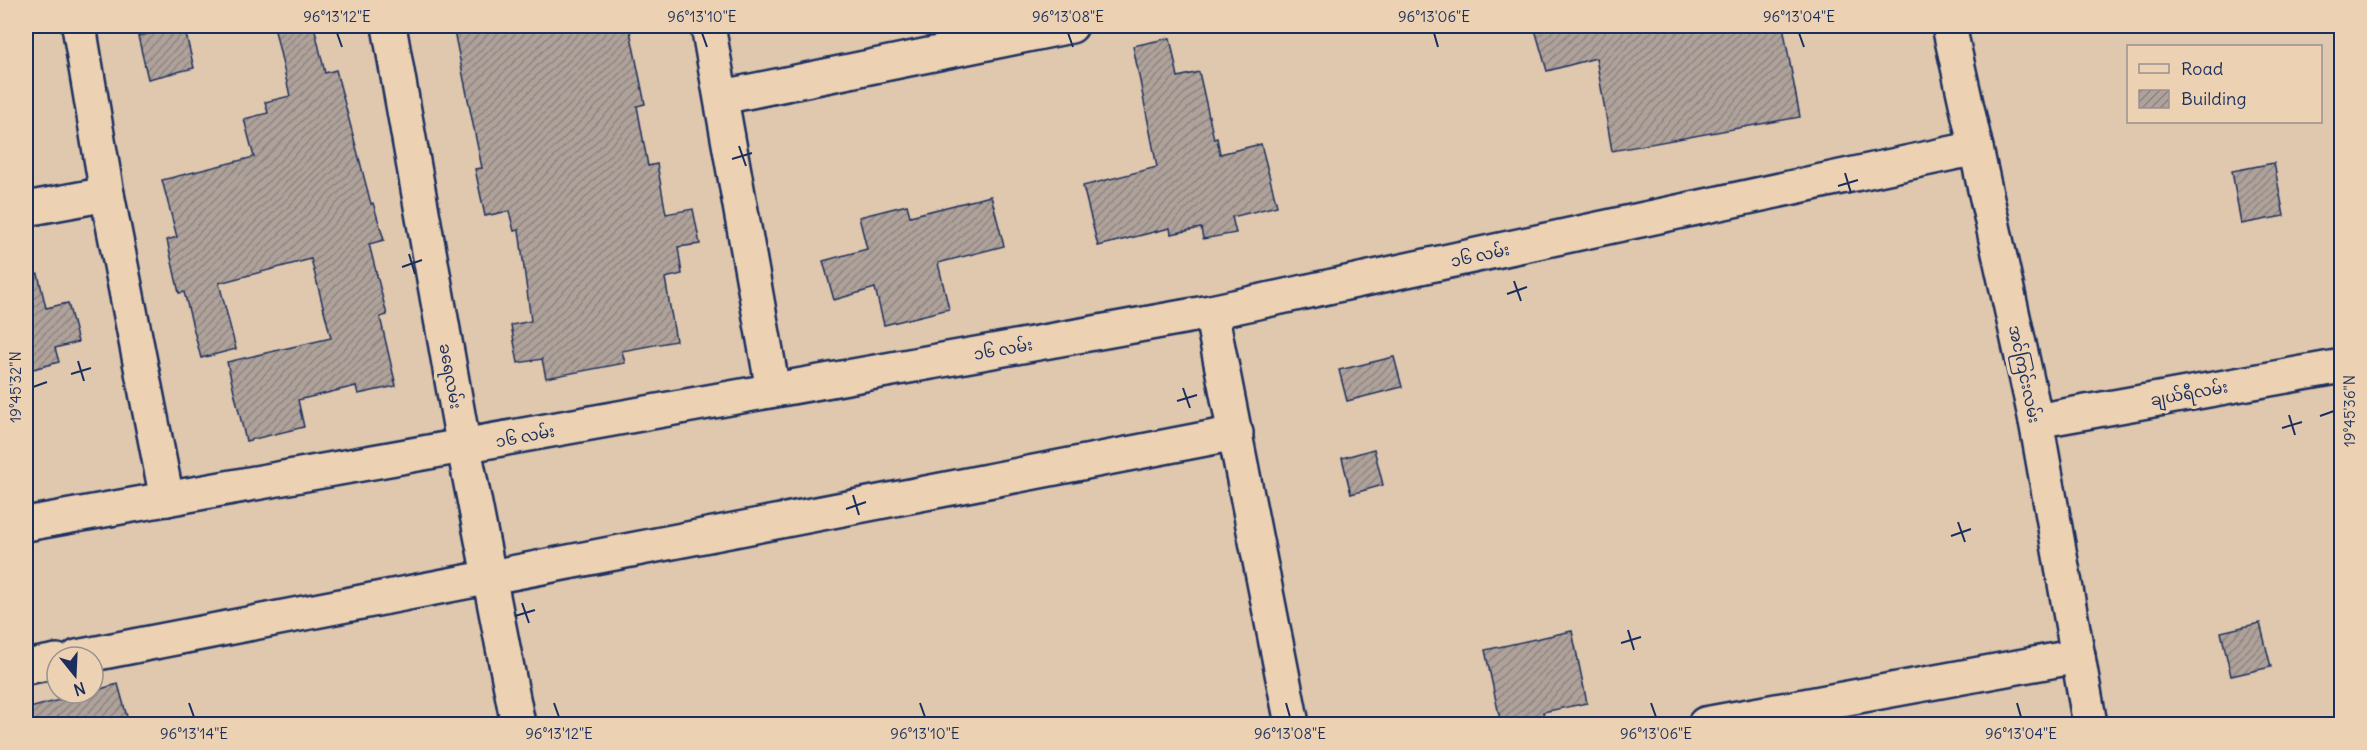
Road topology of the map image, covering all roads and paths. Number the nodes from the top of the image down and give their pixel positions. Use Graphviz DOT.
graph roads {
  1 [pos="80,26"];
  2 [pos="389,26"];
  3 [pos="708,26"];
  4 [pos="1071,26"];
  5 [pos="1949,26"];
  6 [pos="722,97"];
  7 [pos="1976,148"];
  8 [pos="107,194"];
  9 [pos="26,209"];
  10 [pos="1211,312"];
  11 [pos="2342,366"];
  12 [pos="773,390"];
  13 [pos="2036,421"];
  14 [pos="1236,433"];
  15 [pos="464,448"];
  16 [pos="167,500"];
  17 [pos="26,525"];
  18 [pos="489,577"];
  19 [pos="105,651"];
  20 [pos="2078,656"];
  21 [pos="45,663"];
  22 [pos="26,667"];
  23 [pos="518,724"];
  24 [pos="1292,724"];
  25 [pos="1705,724"];
  26 [pos="2090,724"];
  1 -- 8 [label="street"];
  2 -- 15 [label="street, ခရေလမ်း"];
  3 -- 6 [label="street"];
  4 -- 6 [label="street"];
  5 -- 7 [label="street, အင်ကြင်းလမ်း"];
  6 -- 12 [label="street"];
  7 -- 10 [label="street, ၁၆ လမ်း"];
  7 -- 13 [label="street, အင်ကြင်းလမ်း"];
  8 -- 9 [label="street"];
  8 -- 16 [label="street"];
  10 -- 12 [label="street, ၁၆ လမ်း"];
  10 -- 14 [label="street"];
  11 -- 13 [label="street, ချယ်ရီလမ်း"];
  12 -- 15 [label="street, ၁၆ လမ်း"];
  13 -- 20 [label="street, အင်ကြင်းလမ်း"];
  14 -- 18 [label="street"];
  14 -- 24 [label="street"];
  15 -- 16 [label="street, ၁၆ လမ်း"];
  15 -- 18 [label="street, ခရေလမ်း"];
  16 -- 17 [label="street, ၁၆ လမ်း"];
  18 -- 19 [label="street"];
  18 -- 23 [label="street, ခရေလမ်း"];
  20 -- 25 [label="street"];
  20 -- 26 [label="street, အင်ကြင်းလမ်း"];
  21 -- 22 [label="street"];
}
